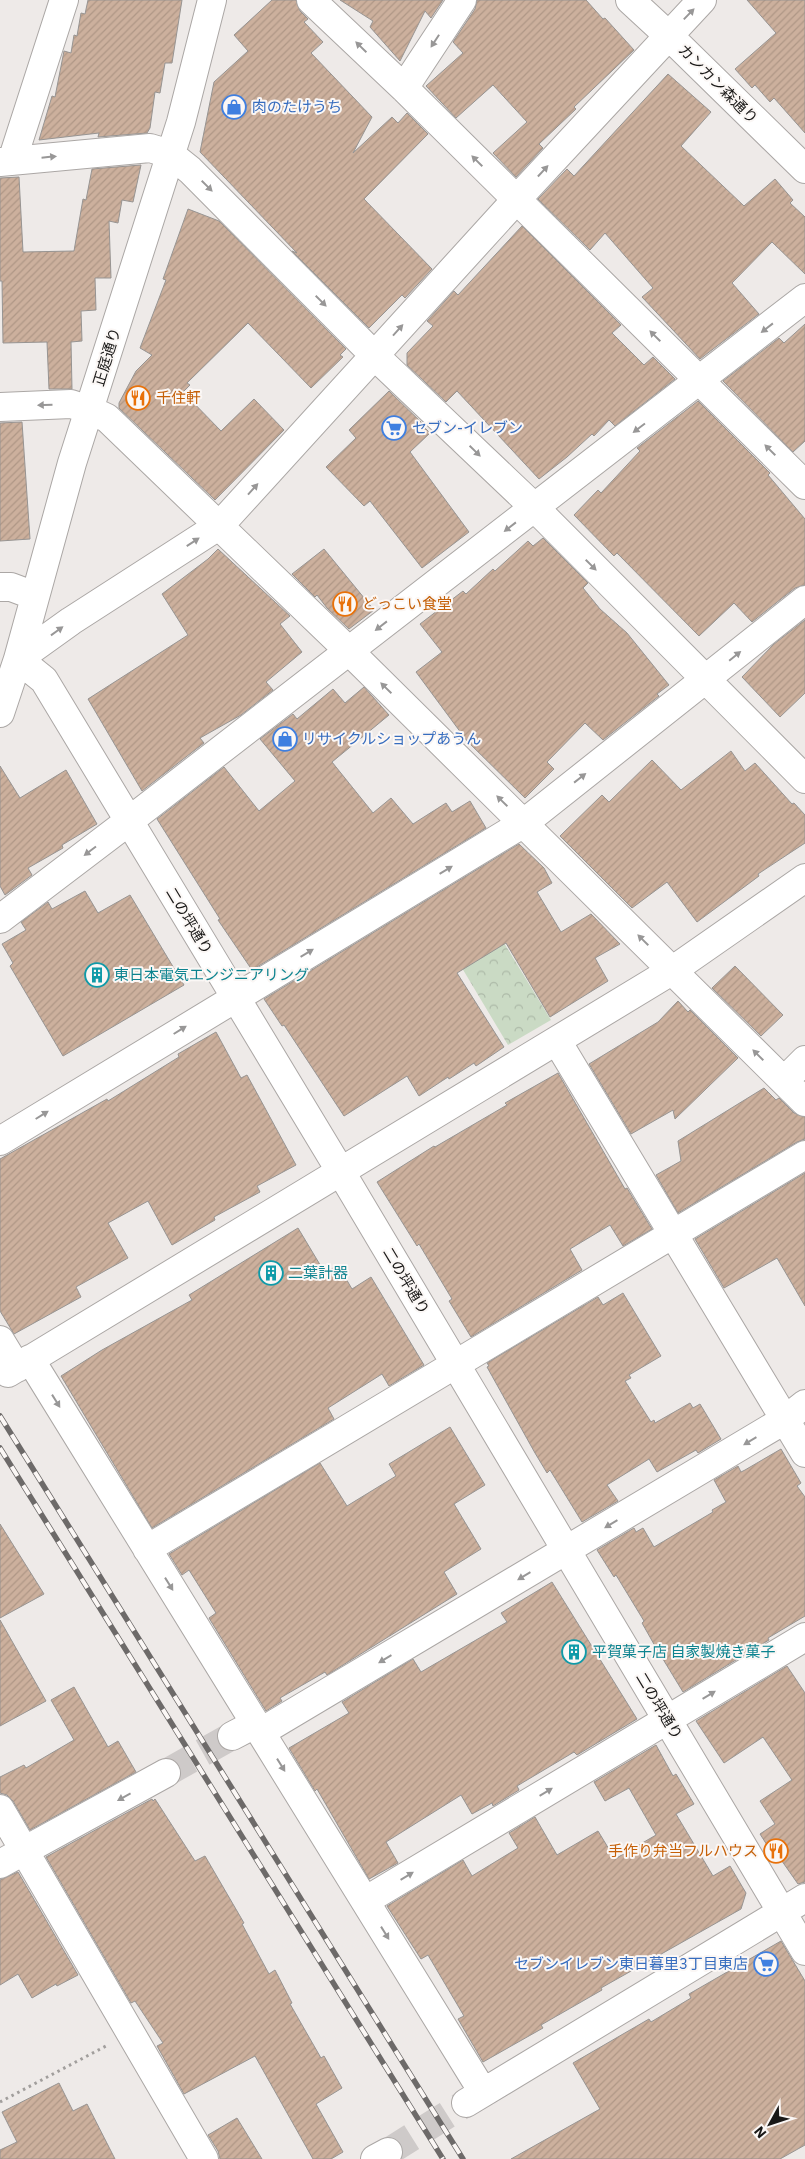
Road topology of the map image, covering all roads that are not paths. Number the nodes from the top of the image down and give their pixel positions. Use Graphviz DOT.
graph roads {
  1 [pos="64,0"];
  2 [pos="212,0"];
  3 [pos="311,0"];
  4 [pos="462,0"];
  5 [pos="630,0"];
  6 [pos="702,0"];
  7 [pos="669,36"];
  8 [pos="404,88"];
  9 [pos="170,154"];
  10 [pos="6,161"];
  11 [pos="805,169"];
  12 [pos="516,200"];
  13 [pos="805,298"];
  14 [pos="375,356"];
  15 [pos="700,381"];
  16 [pos="0,407"];
  17 [pos="90,410"];
  18 [pos="805,485"];
  19 [pos="535,508"];
  20 [pos="220,525"];
  21 [pos="0,587"];
  22 [pos="35,596"];
  23 [pos="805,600"];
  24 [pos="349,651"];
  25 [pos="18,660"];
  26 [pos="705,679"];
  27 [pos="0,713"];
  28 [pos="805,779"];
  29 [pos="129,821"];
  30 [pos="524,823"];
  31 [pos="805,878"];
  32 [pos="0,919"];
  33 [pos="673,970"];
  34 [pos="235,996"];
  35 [pos="557,1041"];
  36 [pos="805,1060"];
  37 [pos="784,1081"];
  38 [pos="805,1102"];
  39 [pos="0,1140"];
  40 [pos="805,1155"];
  41 [pos="341,1172"];
  42 [pos="673,1234"];
  43 [pos="0,1340"];
  44 [pos="455,1365"];
  45 [pos="18,1367"];
  46 [pos="795,1411"];
  47 [pos="805,1453"];
  48 [pos="147,1549"];
  49 [pos="566,1551"];
  50 [pos="805,1638"];
  51 [pos="667,1720"];
  52 [pos="249,1731"];
  53 [pos="166,1773"];
  54 [pos="0,1809"];
  55 [pos="25,1851"];
  56 [pos="0,1864"];
  57 [pos="805,1898"];
  58 [pos="365,1900"];
  59 [pos="782,1912"];
  60 [pos="805,1951"];
  61 [pos="204,2159"];
  1 -- 10 [label="street"];
  2 -- 9 [label="street, 正庭通り"];
  8 -- 3 [label="street, one-way"];
  4 -- 8 [label="street, one-way"];
  5 -- 7 [label="street, カンカン森通り"];
  7 -- 6 [label="street, one-way"];
  7 -- 11 [label="street, カンカン森通り"];
  12 -- 7 [label="street, one-way"];
  12 -- 8 [label="street, one-way"];
  10 -- 9 [label="street, one-way"];
  9 -- 14 [label="street, one-way"];
  9 -- 17 [label="street, 正庭通り"];
  14 -- 12 [label="street, one-way"];
  15 -- 12 [label="street, one-way"];
  13 -- 15 [label="street, one-way"];
  14 -- 19 [label="street, one-way"];
  20 -- 14 [label="street, one-way"];
  18 -- 15 [label="street, one-way"];
  15 -- 19 [label="street, one-way"];
  17 -- 16 [label="street, one-way"];
  17 -- 20 [label="street"];
  17 -- 22 [label="street, 正庭通り"];
  19 -- 24 [label="street, one-way"];
  19 -- 26 [label="street, one-way"];
  20 -- 24 [label="street"];
  25 -- 20 [label="street, one-way"];
  21 -- 22 [label="street"];
  22 -- 25 [label="street, 正庭通り"];
  26 -- 23 [label="street, one-way"];
  24 -- 29 [label="street"];
  30 -- 24 [label="street, one-way"];
  25 -- 27 [label="street, 正庭通り"];
  25 -- 29 [label="street, 二の坪通り"];
  26 -- 28 [label="street"];
  30 -- 26 [label="street, one-way"];
  29 -- 32 [label="street, one-way"];
  29 -- 34 [label="street, 二の坪通り"];
  33 -- 30 [label="street, one-way"];
  34 -- 30 [label="street, one-way"];
  31 -- 33 [label="street"];
  33 -- 35 [label="street"];
  37 -- 33 [label="street, one-way"];
  39 -- 34 [label="street, one-way"];
  34 -- 41 [label="street, 二の坪通り"];
  35 -- 41 [label="street"];
  35 -- 42 [label="street"];
  36 -- 37 [label="street"];
  37 -- 38 [label="street"];
  40 -- 42 [label="street"];
  41 -- 44 [label="street, 二の坪通り"];
  41 -- 45 [label="street"];
  42 -- 44 [label="street"];
  42 -- 46 [label="street"];
  43 -- 45 [label="street"];
  44 -- 48 [label="street"];
  44 -- 49 [label="street, 二の坪通り"];
  45 -- 48 [label="street, one-way"];
  46 -- 47 [label="street"];
  46 -- 49 [label="street, one-way"];
  48 -- 52 [label="street, one-way"];
  49 -- 51 [label="street, 二の坪通り"];
  49 -- 52 [label="street, one-way"];
  51 -- 50 [label="street, one-way"];
  58 -- 51 [label="street, one-way"];
  51 -- 59 [label="street, 二の坪通り"];
  52 -- 58 [label="street, one-way"];
  53 -- 55 [label="street, one-way"];
  54 -- 55 [label="street"];
  55 -- 56 [label="street"];
  55 -- 61 [label="street"];
  57 -- 59 [label="street"];
  58 -- 59 [label="street, one-way"];
  59 -- 60 [label="street, 二の坪通り"];
}
